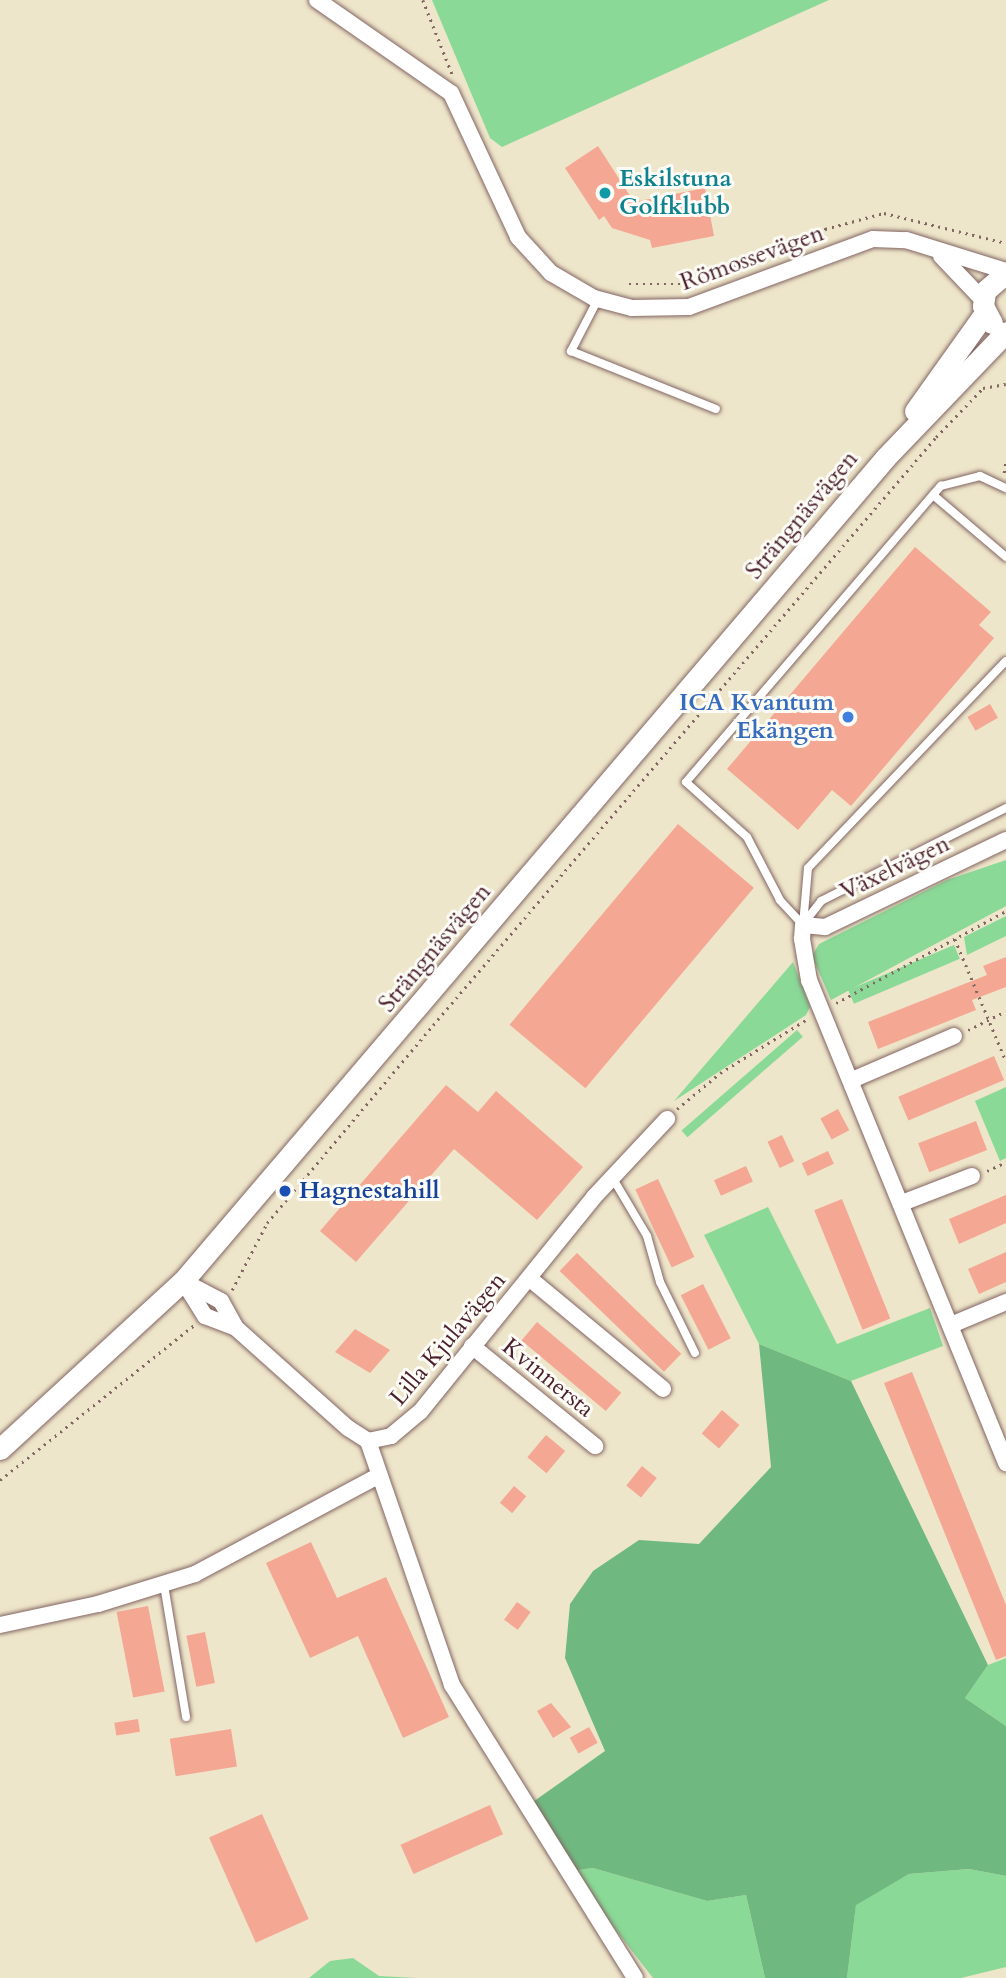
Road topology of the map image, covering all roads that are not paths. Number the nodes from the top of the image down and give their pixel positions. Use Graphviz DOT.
graph roads {
  1 [pos="317,0"];
  2 [pos="934,251"];
  3 [pos="1006,272"];
  4 [pos="598,299"];
  5 [pos="984,306"];
  6 [pos="1006,331"];
  7 [pos="716,409"];
  8 [pos="886,457"];
  9 [pos="1004,486"];
  10 [pos="933,495"];
  11 [pos="1006,557"];
  12 [pos="1006,661"];
  13 [pos="1006,808"];
  14 [pos="1006,840"];
  15 [pos="803,925"];
  16 [pos="954,1036"];
  17 [pos="852,1080"];
  18 [pos="667,1119"];
  19 [pos="972,1175"];
  20 [pos="612,1177"];
  21 [pos="902,1203"];
  22 [pos="529,1278"];
  23 [pos="183,1281"];
  24 [pos="1006,1302"];
  25 [pos="951,1325"];
  26 [pos="472,1346"];
  27 [pos="695,1353"];
  28 [pos="663,1389"];
  29 [pos="368,1441"];
  30 [pos="595,1446"];
  31 [pos="0,1449"];
  32 [pos="1004,1452"];
  33 [pos="377,1476"];
  34 [pos="164,1585"];
  35 [pos="0,1625"];
  36 [pos="186,1717"];
  37 [pos="635,1978"];
  1 -- 4 [label="street, Römossevägen"];
  2 -- 3 [label="street, Römossevägen"];
  2 -- 4 [label="street, Römossevägen"];
  2 -- 5 [label="street"];
  3 -- 5 [label="main road, Strängnäsvägen"];
  4 -- 7 [label="lane"];
  5 -- 6 [label="main road"];
  5 -- 8 [label="main road, Strängnäsvägen"];
  6 -- 8 [label="main road, Strängnäsvägen"];
  8 -- 23 [label="main road, Strängnäsvägen"];
  9 -- 10 [label="lane"];
  10 -- 11 [label="lane"];
  10 -- 15 [label="lane"];
  12 -- 15 [label="lane"];
  13 -- 15 [label="lane"];
  14 -- 15 [label="street, Växelvägen"];
  15 -- 17 [label="street"];
  16 -- 17 [label="street"];
  17 -- 21 [label="street"];
  18 -- 20 [label="street, Lilla Kjulavägen"];
  19 -- 21 [label="street"];
  20 -- 22 [label="street, Lilla Kjulavägen"];
  20 -- 27 [label="lane"];
  21 -- 25 [label="street"];
  22 -- 26 [label="street, Lilla Kjulavägen"];
  22 -- 28 [label="street, Lilla Kjulavägen"];
  23 -- 29 [label="street"];
  23 -- 31 [label="main road, Strängnäsvägen"];
  24 -- 25 [label="street"];
  25 -- 32 [label="street"];
  26 -- 29 [label="street, Lilla Kjulavägen"];
  26 -- 30 [label="street, Kvinnersta"];
  29 -- 33 [label="street"];
  33 -- 34 [label="street"];
  33 -- 37 [label="street"];
  34 -- 35 [label="street"];
  34 -- 36 [label="lane"];
}
